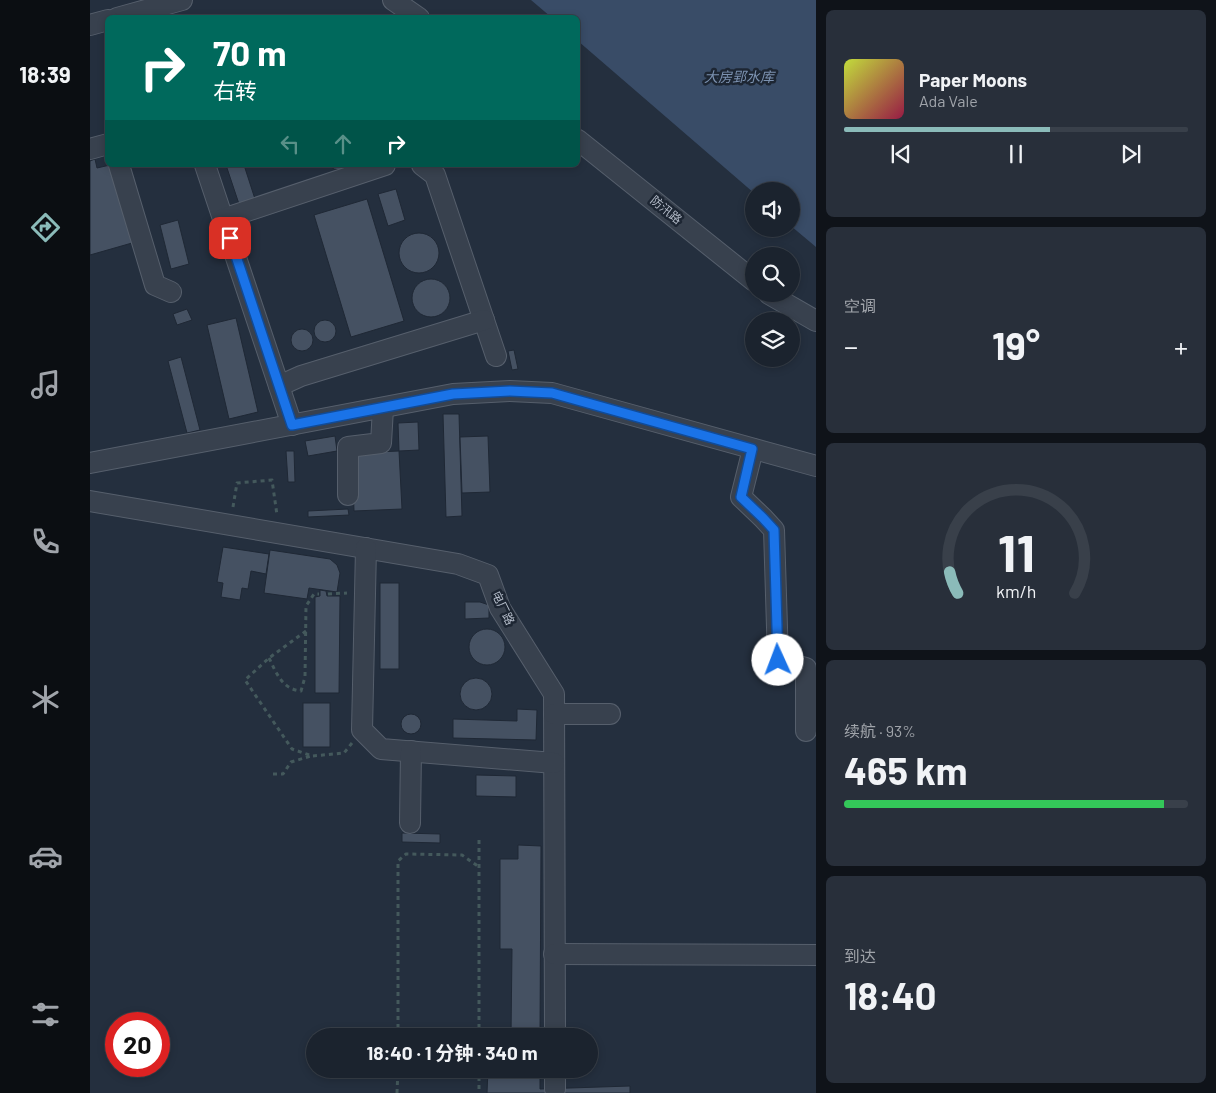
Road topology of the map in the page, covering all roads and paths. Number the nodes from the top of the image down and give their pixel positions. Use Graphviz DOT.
graph roads {
  1 [pos="182,0"];
  2 [pos="393,0"];
  3 [pos="128,15"];
  4 [pos="415,15"];
  5 [pos="105,21"];
  6 [pos="90,25"];
  7 [pos="580,142"];
  8 [pos="105,145"];
  9 [pos="90,149"];
  10 [pos="119,167"];
  11 [pos="207,167"];
  12 [pos="379,167"];
  13 [pos="425,167"];
  14 [pos="223,219"];
  15 [pos="745,274"];
  16 [pos="171,292"];
  17 [pos="784,302"];
  18 [pos="484,320"];
  19 [pos="816,321"];
  20 [pos="496,356"];
  21 [pos="279,386"];
  22 [pos="382,408"];
  23 [pos="292,425"];
  24 [pos="752,449"];
  25 [pos="90,463"];
  26 [pos="816,466"];
  27 [pos="348,495"];
  28 [pos="90,501"];
  29 [pos="230,525"];
  30 [pos="276,533"];
  31 [pos="366,548"];
  32 [pos="319,594"];
  33 [pos="306,631"];
  34 [pos="268,658"];
  35 [pos="554,714"];
  36 [pos="610,714"];
  37 [pos="362,730"];
  38 [pos="806,731"];
  39 [pos="411,751"];
  40 [pos="312,756"];
  41 [pos="554,763"];
  42 [pos="273,774"];
  43 [pos="410,824"];
  44 [pos="479,840"];
  45 [pos="479,866"];
  46 [pos="554,954"];
  47 [pos="816,955"];
  48 [pos="398,1028"];
  49 [pos="479,1028"];
  50 [pos="555,1028"];
  51 [pos="398,1078"];
  52 [pos="479,1078"];
  53 [pos="398,1093"];
  54 [pos="479,1093"];
  1 -- 3 [label="street"];
  2 -- 4 [label="street"];
  5 -- 6 [label="street"];
  7 -- 15 [label="street, 防汛路"];
  8 -- 9 [label="street"];
  10 -- 16 [label="street"];
  11 -- 14 [label="street"];
  12 -- 14 [label="street"];
  13 -- 18 [label="street"];
  14 -- 21 [label="street"];
  17 -- 19 [label="street"];
  18 -- 20 [label="street"];
  18 -- 21 [label="street"];
  21 -- 23 [label="street"];
  22 -- 23 [label="street"];
  22 -- 24 [label="street"];
  22 -- 27 [label="street"];
  23 -- 25 [label="street"];
  24 -- 26 [label="street"];
  24 -- 38 [label="street"];
  28 -- 29 [label="street, 电厂路"];
  29 -- 30 [label="street, 电厂路"];
  29 -- 30 [label="path"];
  30 -- 31 [label="street, 电厂路"];
  31 -- 35 [label="street, 电厂路"];
  31 -- 37 [label="street"];
  32 -- 33 [label="path"];
  33 -- 34 [label="path"];
  33 -- 34 [label="path"];
  34 -- 40 [label="path"];
  35 -- 36 [label="street"];
  35 -- 41 [label="street, 电厂路"];
  37 -- 39 [label="street"];
  37 -- 40 [label="path"];
  39 -- 41 [label="street"];
  39 -- 43 [label="street"];
  40 -- 42 [label="path"];
  41 -- 46 [label="street, 电厂路"];
  44 -- 45 [label="path"];
  45 -- 48 [label="path"];
  45 -- 49 [label="path"];
  46 -- 47 [label="street"];
  46 -- 50 [label="street, 电厂路"];
  51 -- 53 [label="path"];
  52 -- 54 [label="path"];
}
